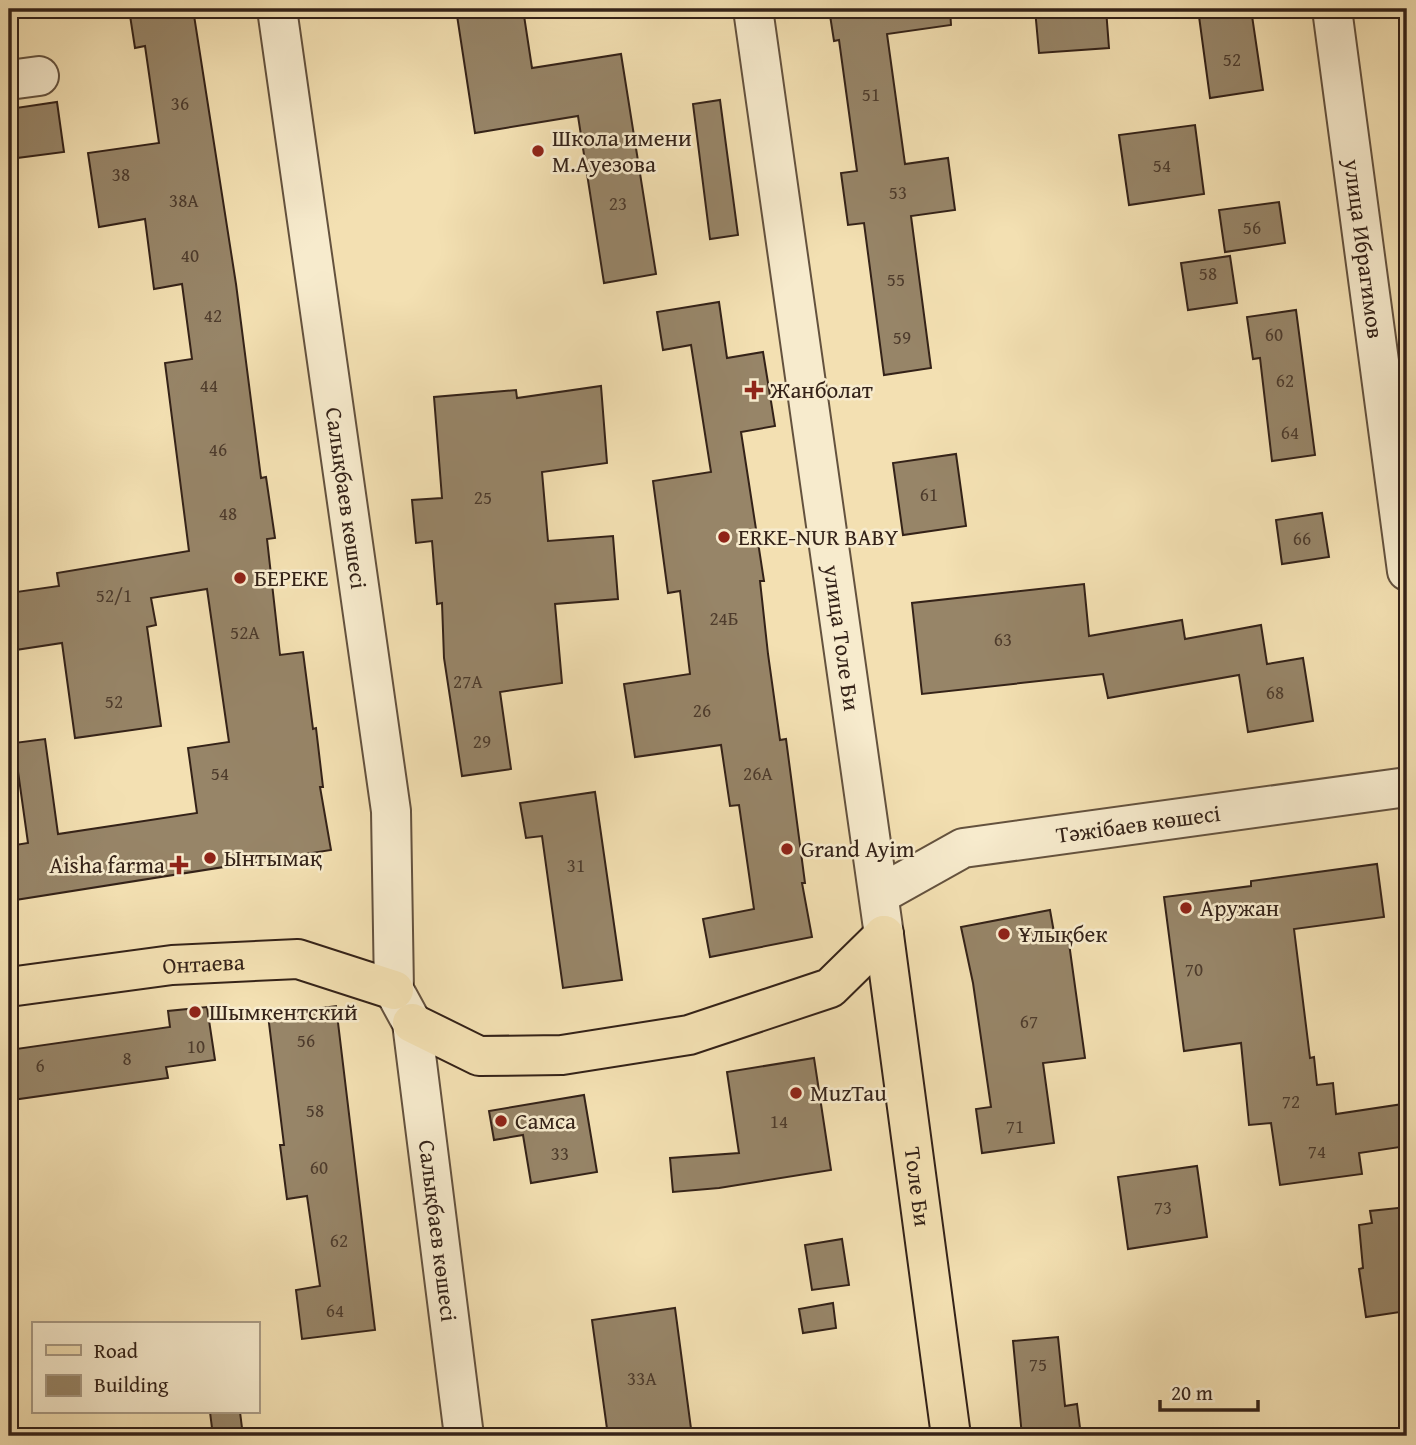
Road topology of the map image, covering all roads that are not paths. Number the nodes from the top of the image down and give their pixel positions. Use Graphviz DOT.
graph roads {
  1 [pos="277,9"];
  2 [pos="753,9"];
  3 [pos="1332,9"];
  4 [pos="1407,571"];
  5 [pos="1407,788"];
  6 [pos="879,895"];
  7 [pos="884,935"];
  8 [pos="9,987"];
  9 [pos="394,990"];
  10 [pos="412,1023"];
  11 [pos="464,1436"];
  12 [pos="951,1436"];
  1 -- 9 [label="street, Салықбаев көшесі"];
  2 -- 6 [label="street, улица Толе Би"];
  3 -- 4 [label="street, улица Ибрагимов"];
  5 -- 6 [label="street, Тәжібаев көшесі"];
  6 -- 7 [label="street, улица Толе Би"];
  7 -- 10 [label="main road"];
  7 -- 12 [label="main road, Толе Би"];
  8 -- 9 [label="main road, Онтаева"];
  9 -- 10 [label="street"];
  10 -- 11 [label="street, Салықбаев көшесі"];
}
